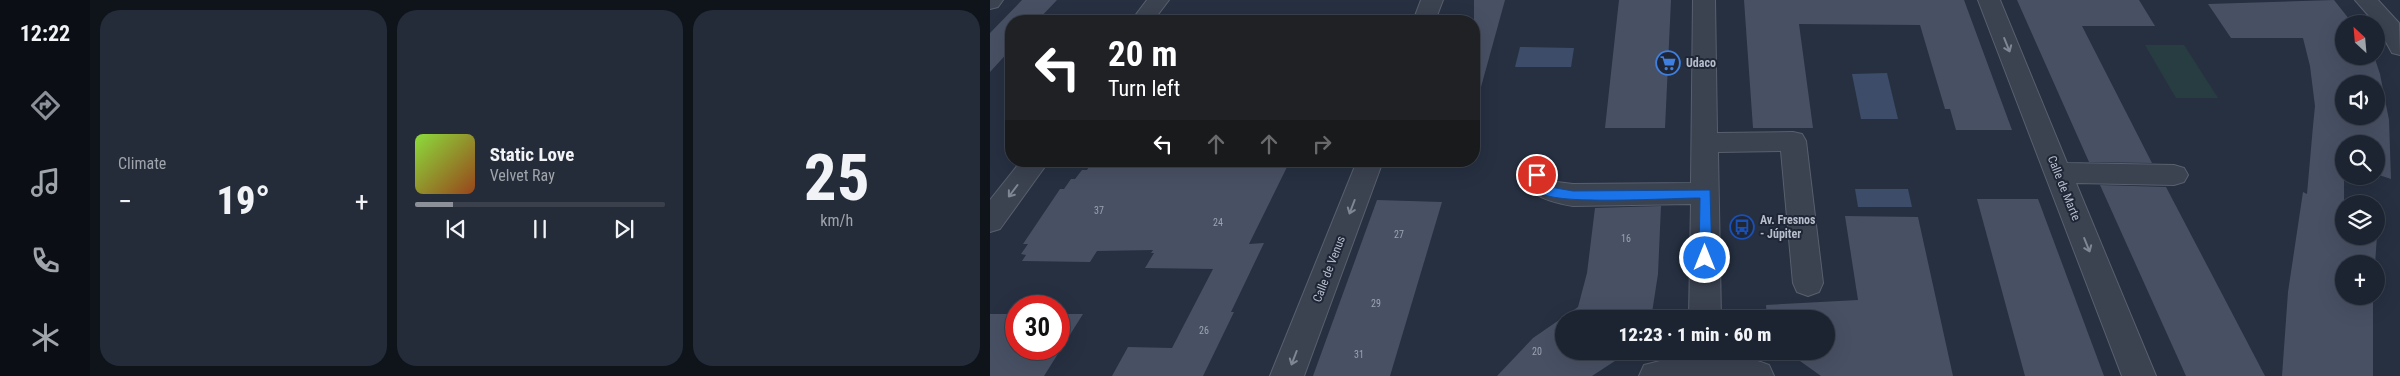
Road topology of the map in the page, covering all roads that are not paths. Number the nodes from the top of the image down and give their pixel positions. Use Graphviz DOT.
graph roads {
  1 [pos="1158,0"];
  2 [pos="1432,0"];
  3 [pos="1704,0"];
  4 [pos="1989,0"];
  5 [pos="2366,0"];
  6 [pos="1147,15"];
  7 [pos="1426,15"];
  8 [pos="2400,48"];
  9 [pos="1705,143"];
  10 [pos="1538,165"];
  11 [pos="1031,167"];
  12 [pos="1368,167"];
  13 [pos="2058,173"];
  14 [pos="2174,175"];
  15 [pos="1706,193"];
  16 [pos="990,222"];
  17 [pos="1808,283"];
  18 [pos="1705,310"];
  19 [pos="1700,360"];
  20 [pos="1711,360"];
  21 [pos="1287,376"];
  22 [pos="1656,376"];
  23 [pos="1757,376"];
  24 [pos="2139,376"];
  1 -- 6 [label="street"];
  2 -- 7 [label="street"];
  3 -- 9 [label="street"];
  4 -- 13 [label="street, Calle de Marte, one-way"];
  5 -- 8 [label="street"];
  9 -- 15 [label="street"];
  9 -- 17 [label="street"];
  10 -- 15 [label="street"];
  11 -- 16 [label="street, one-way"];
  12 -- 21 [label="street, Calle de Venus, one-way"];
  13 -- 14 [label="street"];
  13 -- 24 [label="street, Calle de Marte, one-way"];
  15 -- 18 [label="street"];
  19 -- 22 [label="street"];
  20 -- 23 [label="street"];
}
